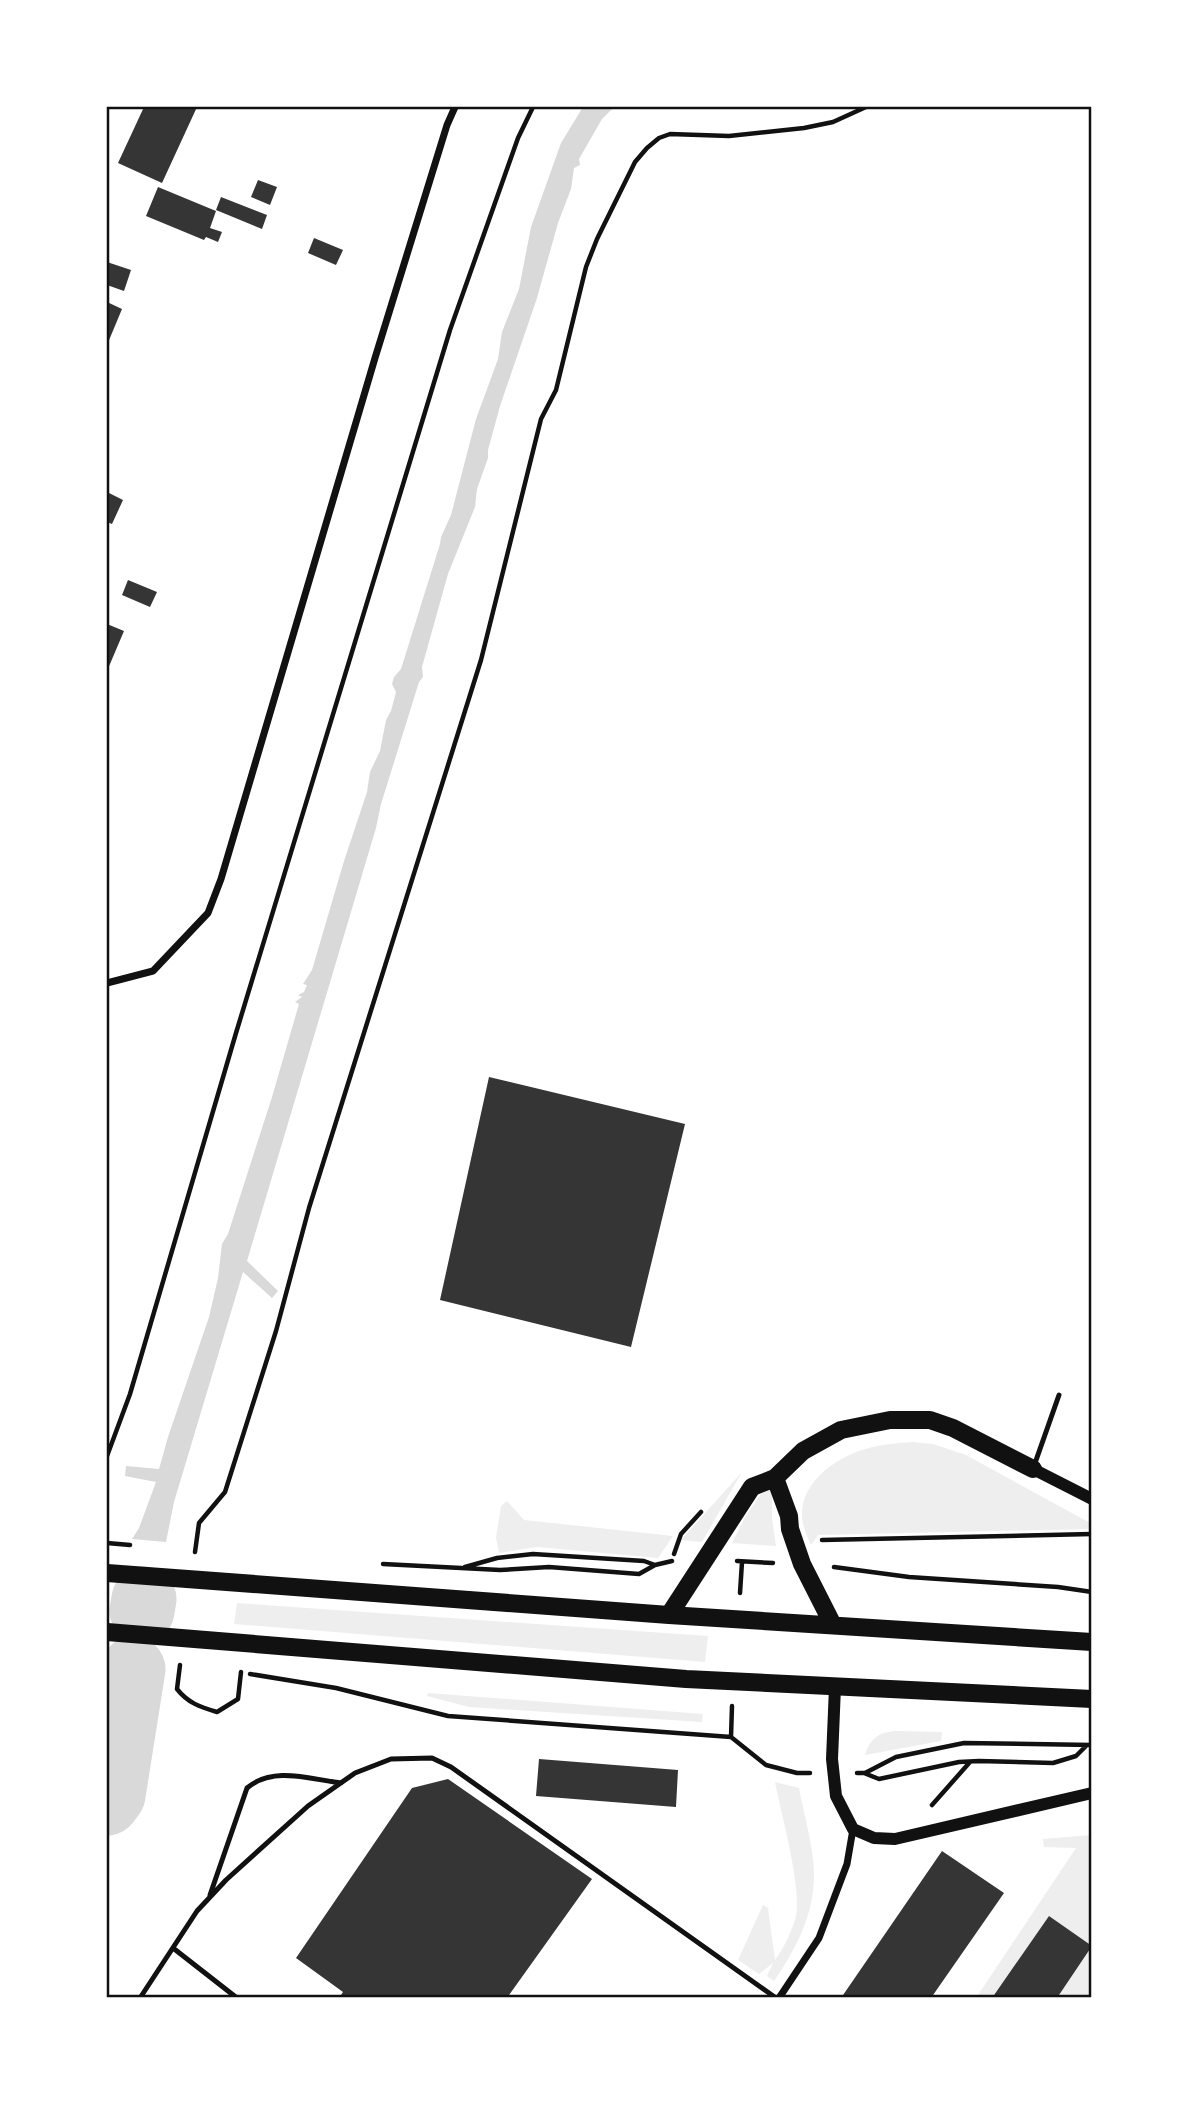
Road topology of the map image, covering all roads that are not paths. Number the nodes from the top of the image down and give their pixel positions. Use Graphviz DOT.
graph roads {
  1 [pos="455,107"];
  2 [pos="107,984"];
  3 [pos="1059,1395"];
  4 [pos="1033,1469"];
  5 [pos="775,1478"];
  6 [pos="1092,1499"];
  7 [pos="107,1573"];
  8 [pos="669,1615"];
  9 [pos="833,1625"];
  10 [pos="107,1632"];
  11 [pos="1092,1642"];
  12 [pos="835,1687"];
  13 [pos="1092,1699"];
  14 [pos="341,1783"];
  15 [pos="1092,1793"];
  16 [pos="853,1829"];
  17 [pos="209,1898"];
  18 [pos="173,1948"];
  19 [pos="141,1998"];
  20 [pos="237,1998"];
  21 [pos="778,1998"];
  1 -- 2 [label="street"];
  3 -- 4 [label="lane"];
  4 -- 5 [label="main road"];
  4 -- 6 [label="street"];
  5 -- 8 [label="main road"];
  5 -- 9 [label="main road"];
  7 -- 8 [label="main road"];
  8 -- 9 [label="main road"];
  9 -- 11 [label="main road"];
  10 -- 12 [label="main road"];
  12 -- 13 [label="main road"];
  12 -- 16 [label="street"];
  14 -- 17 [label="lane"];
  14 -- 17 [label="lane"];
  14 -- 21 [label="lane"];
  15 -- 16 [label="street"];
  16 -- 21 [label="street"];
  17 -- 18 [label="lane"];
  18 -- 19 [label="lane"];
  18 -- 20 [label="lane"];
}
